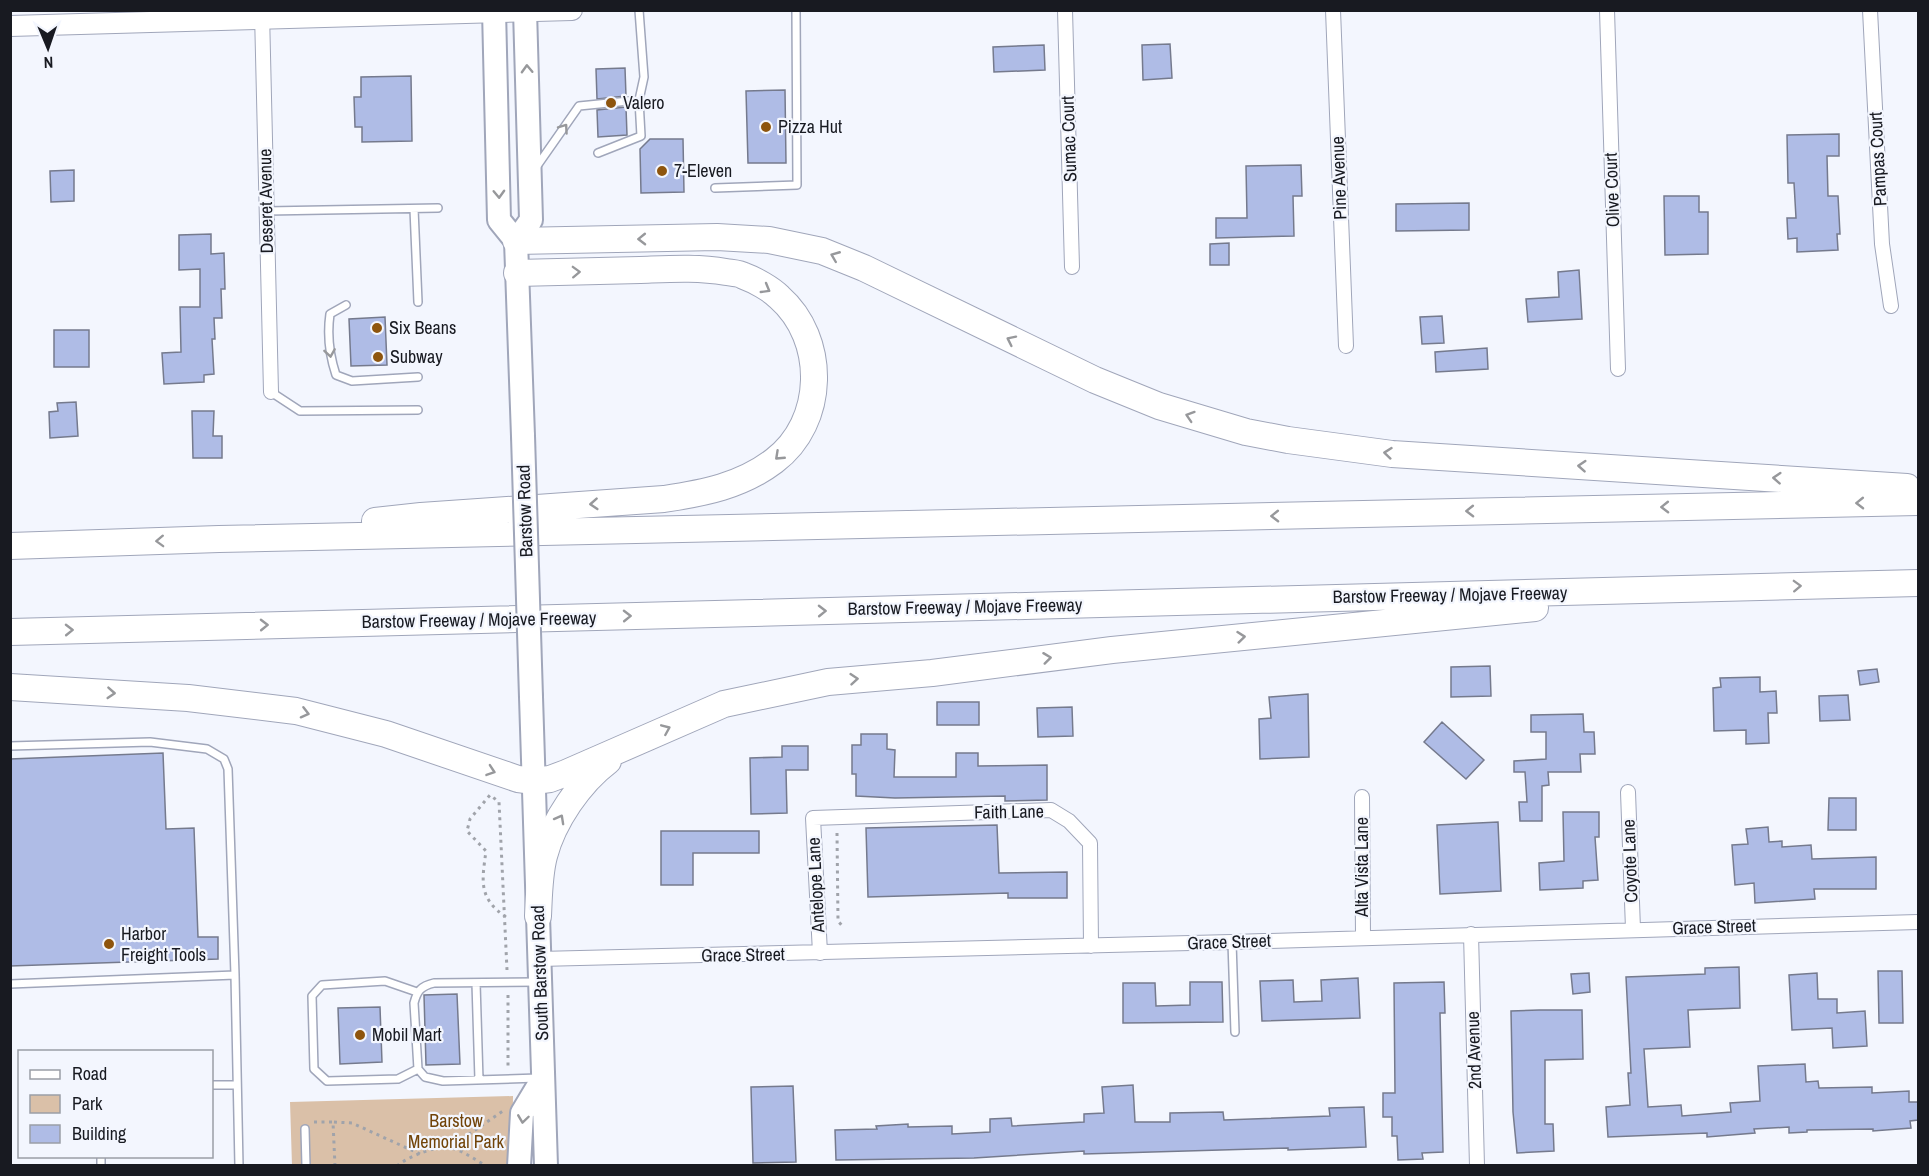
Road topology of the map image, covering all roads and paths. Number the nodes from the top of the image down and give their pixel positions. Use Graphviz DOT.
graph roads {
  1 [pos="572,10"];
  2 [pos="639,10"];
  3 [pos="796,10"];
  4 [pos="1065,10"];
  5 [pos="1333,10"];
  6 [pos="1607,10"];
  7 [pos="1870,10"];
  8 [pos="525,11"];
  9 [pos="494,12"];
  10 [pos="262,15"];
  11 [pos="10,26"];
  12 [pos="639,100"];
  13 [pos="598,153"];
  14 [pos="530,176"];
  15 [pos="715,188"];
  16 [pos="438,208"];
  17 [pos="414,209"];
  18 [pos="267,211"];
  19 [pos="516,241"];
  20 [pos="1072,267"];
  21 [pos="517,273"];
  22 [pos="418,302"];
  23 [pos="346,305"];
  24 [pos="1891,306"];
  25 [pos="1346,346"];
  26 [pos="1617,369"];
  27 [pos="418,376"];
  28 [pos="271,392"];
  29 [pos="418,410"];
  30 [pos="1918,490"];
  31 [pos="1918,502"];
  32 [pos="219,539"];
  33 [pos="10,546"];
  34 [pos="1918,583"];
  35 [pos="1739,588"];
  36 [pos="10,632"];
  37 [pos="10,687"];
  38 [pos="10,746"];
  39 [pos="627,746"];
  40 [pos="534,781"];
  41 [pos="1628,792"];
  42 [pos="1362,797"];
  43 [pos="813,818"];
  44 [pos="837,831"];
  45 [pos="538,916"];
  46 [pos="506,917"];
  47 [pos="1918,922"];
  48 [pos="844,928"];
  49 [pos="1633,929"];
  50 [pos="1471,934"];
  51 [pos="1363,937"];
  52 [pos="1232,942"];
  53 [pos="1091,946"];
  54 [pos="820,953"];
  55 [pos="539,959"];
  56 [pos="236,975"];
  57 [pos="508,982"];
  58 [pos="540,982"];
  59 [pos="476,983"];
  60 [pos="10,984"];
  61 [pos="417,992"];
  62 [pos="1235,1032"];
  63 [pos="418,1069"];
  64 [pos="543,1078"];
  65 [pos="508,1079"];
  66 [pos="479,1080"];
  67 [pos="236,1085"];
  68 [pos="213,1086"];
  69 [pos="305,1129"];
  70 [pos="450,1147"];
  71 [pos="420,1154"];
  72 [pos="239,1166"];
  73 [pos="306,1166"];
  74 [pos="335,1166"];
  75 [pos="397,1166"];
  76 [pos="486,1166"];
  77 [pos="519,1166"];
  78 [pos="546,1166"];
  79 [pos="1477,1166"];
  1 -- 8 [label="main road"];
  2 -- 12 [label="lane"];
  3 -- 15 [label="lane"];
  4 -- 20 [label="street, Sumac Court"];
  5 -- 25 [label="street, Pine Avenue"];
  6 -- 26 [label="street, Olive Court"];
  7 -- 24 [label="street, Pampas Court"];
  8 -- 9 [label="main road"];
  14 -- 8 [label="main road, one-way"];
  9 -- 10 [label="main road"];
  9 -- 19 [label="main road, one-way"];
  10 -- 11 [label="main road"];
  10 -- 18 [label="street, Deseret Avenue"];
  12 -- 13 [label="lane"];
  14 -- 12 [label="lane, one-way"];
  14 -- 19 [label="main road"];
  16 -- 17 [label="lane"];
  17 -- 18 [label="lane"];
  17 -- 22 [label="lane"];
  18 -- 28 [label="street, Deseret Avenue"];
  19 -- 21 [label="main road, Barstow Road"];
  30 -- 19 [label="highway, one-way"];
  21 -- 32 [label="highway, one-way"];
  21 -- 40 [label="main road, Barstow Road, bridge"];
  23 -- 27 [label="lane, one-way"];
  28 -- 29 [label="lane"];
  31 -- 32 [label="highway, one-way"];
  32 -- 33 [label="highway, one-way"];
  35 -- 34 [label="highway, Barstow Freeway / Mojave Freeway, one-way"];
  36 -- 35 [label="highway, Barstow Freeway / Mojave Freeway, one-way"];
  39 -- 35 [label="highway, one-way"];
  37 -- 40 [label="highway, one-way"];
  38 -- 56 [label="lane"];
  39 -- 40 [label="highway"];
  45 -- 39 [label="highway, one-way"];
  40 -- 45 [label="main road, South Barstow Road"];
  41 -- 49 [label="street, Coyote Lane"];
  42 -- 51 [label="street, Alta Vista Lane"];
  43 -- 53 [label="street, Faith Lane"];
  43 -- 54 [label="street, Antelope Lane"];
  44 -- 48 [label="path"];
  45 -- 55 [label="main road, South Barstow Road"];
  46 -- 46 [label="path"];
  46 -- 57 [label="path"];
  47 -- 49 [label="street, Grace Street"];
  49 -- 50 [label="street, Grace Street"];
  50 -- 51 [label="street, Grace Street"];
  50 -- 79 [label="street, 2nd Avenue"];
  51 -- 52 [label="street, Grace Street"];
  52 -- 53 [label="street, Grace Street"];
  52 -- 62 [label="lane"];
  53 -- 54 [label="street, Grace Street"];
  54 -- 55 [label="street, Grace Street"];
  55 -- 58 [label="main road, South Barstow Road"];
  56 -- 60 [label="lane"];
  56 -- 67 [label="lane"];
  57 -- 58 [label="lane"];
  57 -- 59 [label="lane"];
  57 -- 65 [label="path"];
  58 -- 64 [label="main road, South Barstow Road"];
  59 -- 61 [label="lane"];
  59 -- 66 [label="lane"];
  61 -- 63 [label="lane"];
  61 -- 63 [label="lane"];
  63 -- 66 [label="lane"];
  64 -- 65 [label="lane"];
  64 -- 77 [label="main road, one-way"];
  64 -- 78 [label="main road, South Barstow Road"];
  65 -- 66 [label="lane"];
  65 -- 70 [label="path"];
  67 -- 68 [label="lane"];
  67 -- 72 [label="lane"];
  69 -- 73 [label="lane"];
  70 -- 71 [label="path"];
  70 -- 76 [label="path"];
  71 -- 74 [label="path"];
  71 -- 75 [label="path"];
}
